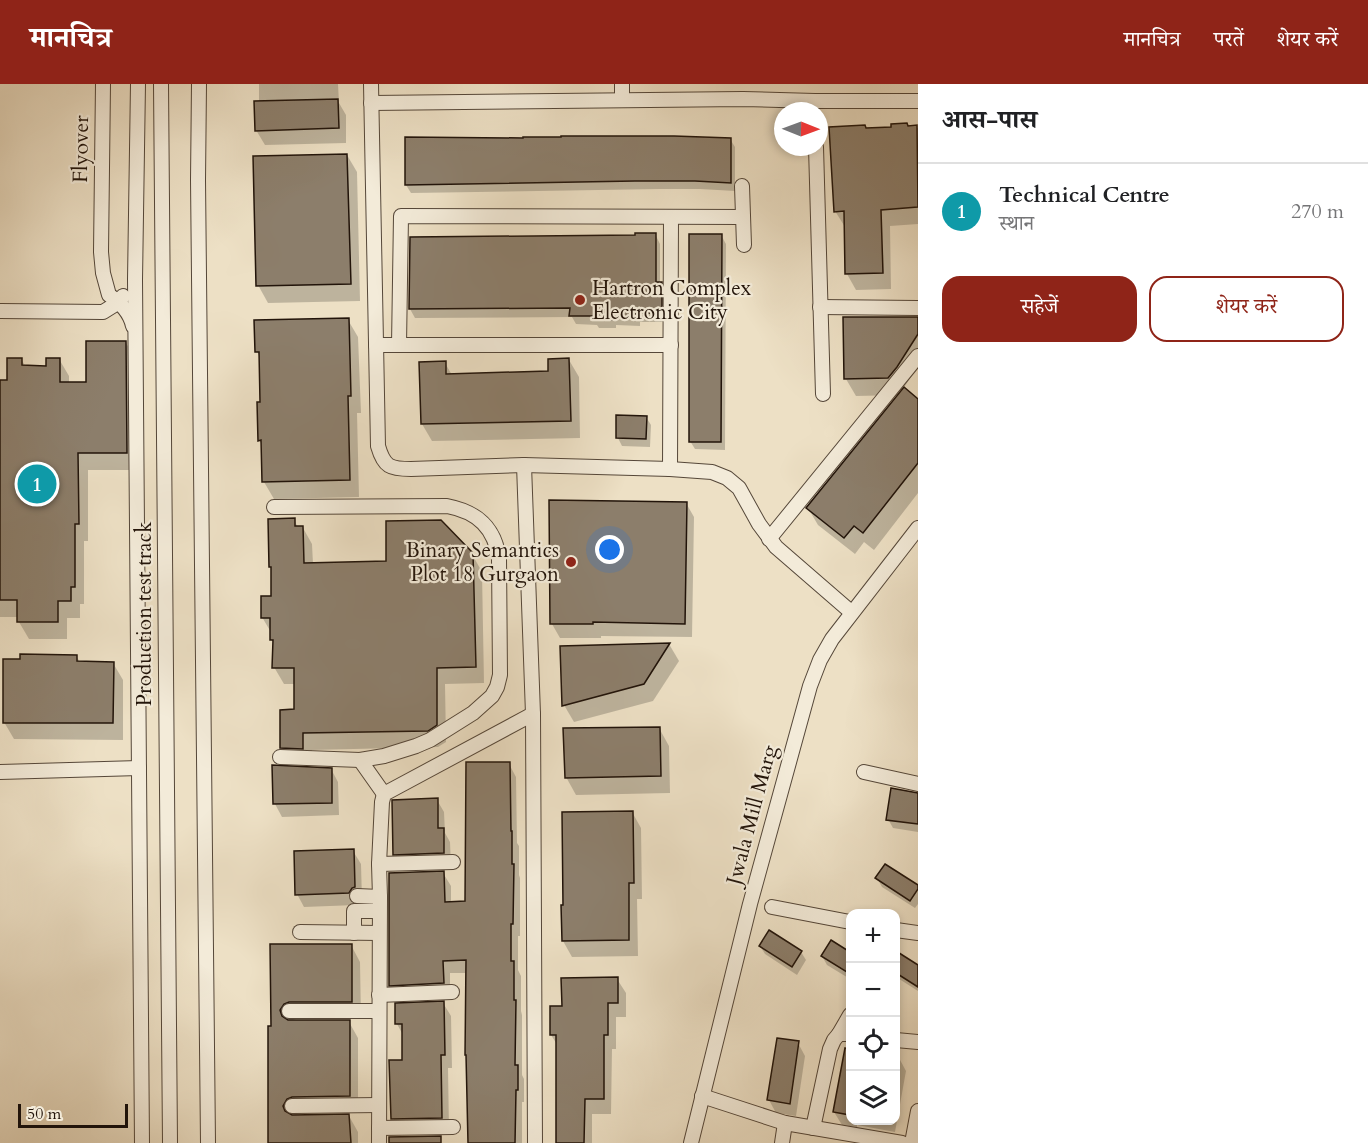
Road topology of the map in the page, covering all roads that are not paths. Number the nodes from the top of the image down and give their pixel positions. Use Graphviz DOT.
graph roads {
  1 [pos="103,84"];
  2 [pos="138,84"];
  3 [pos="161,84"];
  4 [pos="199,84"];
  5 [pos="371,84"];
  6 [pos="622,84"];
  7 [pos="725,84"];
  8 [pos="744,84"];
  9 [pos="725,99"];
  10 [pos="743,99"];
  11 [pos="622,100"];
  12 [pos="918,101"];
  13 [pos="371,102"];
  14 [pos="774,102"];
  15 [pos="828,105"];
  16 [pos="816,156"];
  17 [pos="742,186"];
  18 [pos="374,216"];
  19 [pos="401,216"];
  20 [pos="743,217"];
  21 [pos="671,218"];
  22 [pos="744,245"];
  23 [pos="135,280"];
  24 [pos="119,302"];
  25 [pos="820,307"];
  26 [pos="918,308"];
  27 [pos="0,311"];
  28 [pos="136,344"];
  29 [pos="376,345"];
  30 [pos="399,345"];
  31 [pos="671,345"];
  32 [pos="918,356"];
  33 [pos="823,394"];
  34 [pos="524,465"];
  35 [pos="670,469"];
  36 [pos="274,507"];
  37 [pos="918,528"];
  38 [pos="769,539"];
  39 [pos="851,612"];
  40 [pos="533,714"];
  41 [pos="280,757"];
  42 [pos="360,760"];
  43 [pos="139,768"];
  44 [pos="0,772"];
  45 [pos="864,772"];
  46 [pos="918,784"];
  47 [pos="384,794"];
  48 [pos="453,862"];
  49 [pos="378,864"];
  50 [pos="357,896"];
  51 [pos="379,904"];
  52 [pos="772,908"];
  53 [pos="846,921"];
  54 [pos="900,931"];
  55 [pos="300,932"];
  56 [pos="354,933"];
  57 [pos="379,933"];
  58 [pos="918,933"];
  59 [pos="452,992"];
  60 [pos="379,994"];
  61 [pos="289,1011"];
  62 [pos="379,1011"];
  63 [pos="849,1017"];
  64 [pos="845,1034"];
  65 [pos="900,1040"];
  66 [pos="918,1042"];
  67 [pos="702,1096"];
  68 [pos="379,1105"];
  69 [pos="292,1106"];
  70 [pos="918,1112"];
  71 [pos="785,1123"];
  72 [pos="453,1127"];
  73 [pos="379,1128"];
  74 [pos="813,1128"];
  75 [pos="142,1143"];
  76 [pos="170,1143"];
  77 [pos="208,1143"];
  78 [pos="379,1143"];
  79 [pos="535,1143"];
  80 [pos="691,1143"];
  81 [pos="782,1143"];
  82 [pos="902,1143"];
  83 [pos="912,1143"];
  1 -- 24 [label="street, Flyover"];
  2 -- 23 [label="street"];
  3 -- 76 [label="street, Production test track"];
  4 -- 77 [label="street"];
  5 -- 13 [label="street"];
  6 -- 11 [label="street"];
  7 -- 9 [label="street"];
  8 -- 10 [label="street"];
  9 -- 10 [label="street"];
  9 -- 11 [label="street"];
  10 -- 14 [label="street"];
  11 -- 13 [label="street"];
  12 -- 15 [label="street"];
  13 -- 18 [label="street"];
  16 -- 25 [label="street"];
  17 -- 20 [label="street"];
  18 -- 19 [label="street"];
  18 -- 29 [label="street"];
  19 -- 21 [label="street"];
  19 -- 30 [label="street"];
  20 -- 21 [label="street"];
  20 -- 22 [label="street"];
  21 -- 31 [label="street"];
  23 -- 24 [label="street"];
  23 -- 28 [label="street"];
  24 -- 27 [label="street"];
  24 -- 28 [label="street, Flyover"];
  25 -- 26 [label="street"];
  25 -- 33 [label="street"];
  28 -- 43 [label="street"];
  29 -- 30 [label="street"];
  29 -- 34 [label="street"];
  30 -- 31 [label="street"];
  31 -- 35 [label="street"];
  32 -- 38 [label="street"];
  34 -- 35 [label="street"];
  34 -- 40 [label="street"];
  35 -- 38 [label="street"];
  36 -- 42 [label="street"];
  37 -- 39 [label="street, Jwala Mill Marg"];
  38 -- 39 [label="street"];
  39 -- 67 [label="street, Jwala Mill Marg"];
  40 -- 47 [label="street"];
  40 -- 79 [label="street"];
  41 -- 42 [label="street"];
  42 -- 47 [label="street"];
  43 -- 44 [label="street"];
  43 -- 75 [label="street"];
  45 -- 46 [label="street"];
  47 -- 49 [label="street"];
  48 -- 49 [label="street"];
  49 -- 51 [label="street"];
  50 -- 51 [label="street"];
  51 -- 56 [label="street"];
  51 -- 57 [label="street"];
  52 -- 53 [label="street"];
  54 -- 58 [label="street"];
  55 -- 56 [label="street"];
  56 -- 57 [label="street"];
  57 -- 60 [label="street"];
  59 -- 60 [label="street"];
  60 -- 62 [label="street"];
  61 -- 62 [label="street"];
  62 -- 68 [label="street"];
  63 -- 64 [label="street"];
  64 -- 74 [label="street"];
  65 -- 66 [label="street"];
  67 -- 71 [label="street"];
  67 -- 80 [label="street, Jwala Mill Marg"];
  68 -- 69 [label="street"];
  68 -- 73 [label="street"];
  70 -- 83 [label="street"];
  71 -- 74 [label="street"];
  71 -- 81 [label="street"];
  72 -- 73 [label="street"];
  73 -- 78 [label="street"];
  74 -- 82 [label="street"];
}
